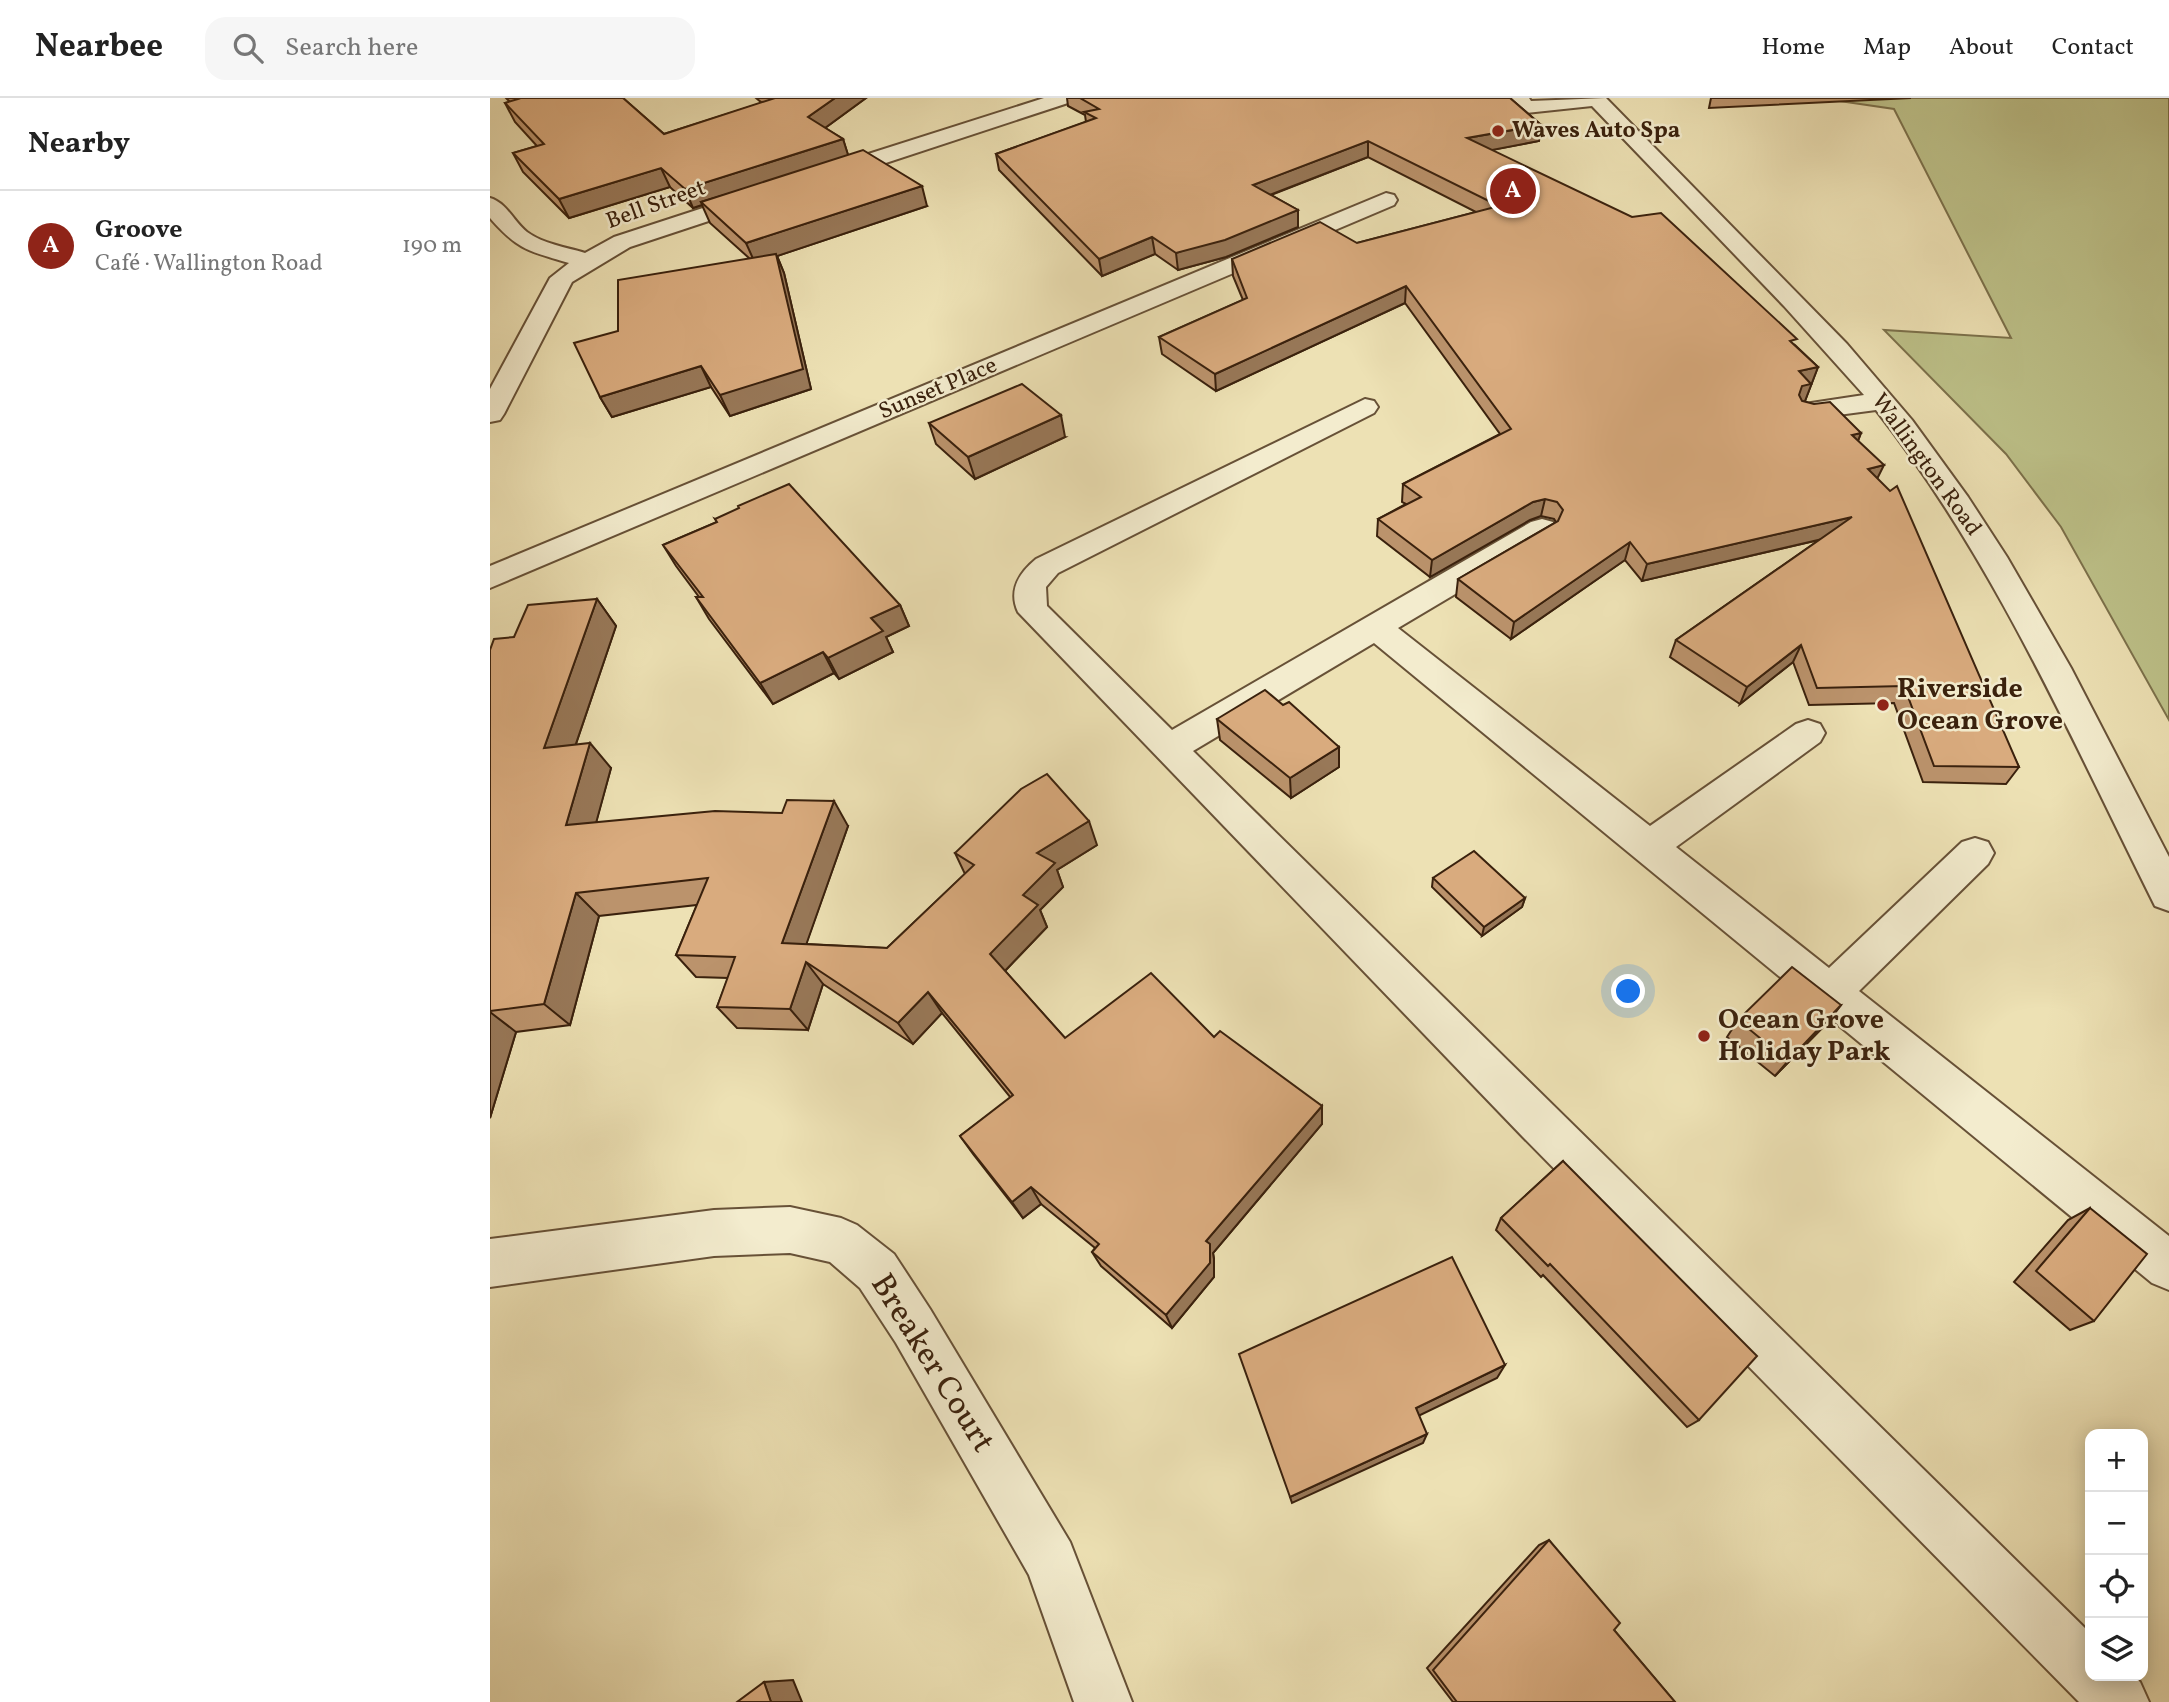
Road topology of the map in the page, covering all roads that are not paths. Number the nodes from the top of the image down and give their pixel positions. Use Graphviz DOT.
graph roads {
  1 [pos="1063,98"];
  2 [pos="1518,98"];
  3 [pos="1597,99"];
  4 [pos="975,105"];
  5 [pos="998,119"];
  6 [pos="807,181"];
  7 [pos="769,193"];
  8 [pos="1386,200"];
  9 [pos="490,205"];
  10 [pos="588,261"];
  11 [pos="1882,401"];
  12 [pos="1365,407"];
  13 [pos="1808,411"];
  14 [pos="490,414"];
  15 [pos="1542,529"];
  16 [pos="490,578"];
  17 [pos="1376,627"];
  18 [pos="1808,733"];
  19 [pos="1170,748"];
  20 [pos="1649,847"];
  21 [pos="1975,853"];
  22 [pos="2169,895"];
  23 [pos="1830,993"];
  24 [pos="490,1263"];
  25 [pos="2169,1266"];
  26 [pos="2085,1667"];
  27 [pos="2099,1681"];
  28 [pos="1103,1702"];
  29 [pos="2120,1702"];
  1 -- 5 [label="street"];
  2 -- 3 [label="street"];
  3 -- 11 [label="street, Wallington Road"];
  4 -- 5 [label="street"];
  5 -- 6 [label="street"];
  7 -- 10 [label="street, Bell Street"];
  8 -- 16 [label="street, Sunset Place"];
  9 -- 10 [label="street"];
  10 -- 14 [label="street, Bell Street"];
  11 -- 13 [label="street"];
  11 -- 22 [label="street, Wallington Road"];
  12 -- 19 [label="street"];
  15 -- 17 [label="street"];
  17 -- 19 [label="street"];
  17 -- 20 [label="street"];
  18 -- 20 [label="street"];
  19 -- 26 [label="street"];
  20 -- 23 [label="street"];
  21 -- 23 [label="street"];
  23 -- 25 [label="street"];
  24 -- 28 [label="street, Breaker Court"];
  27 -- 29 [label="street"];
}
